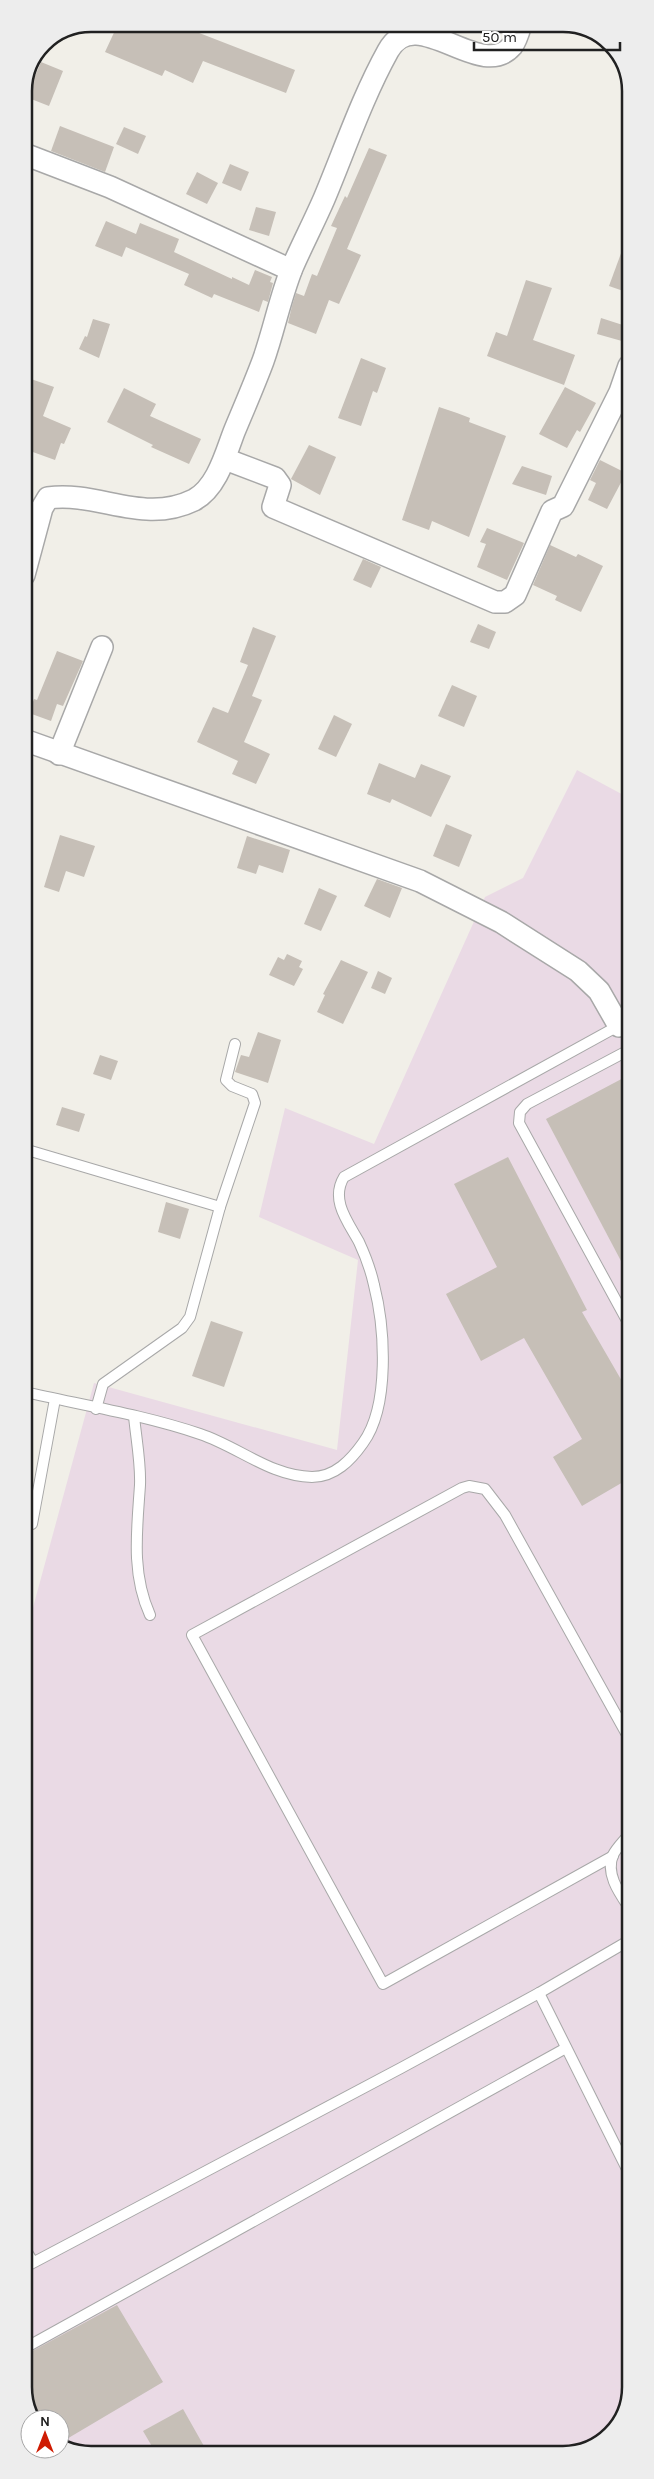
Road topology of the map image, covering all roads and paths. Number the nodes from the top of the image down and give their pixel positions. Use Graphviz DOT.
graph roads {
  1 [pos="395,33"];
  2 [pos="415,33"];
  3 [pos="518,33"];
  4 [pos="32,157"];
  5 [pos="291,270"];
  6 [pos="622,386"];
  7 [pos="225,459"];
  8 [pos="32,545"];
  9 [pos="102,647"];
  10 [pos="32,743"];
  11 [pos="59,754"];
  12 [pos="622,1021"];
  13 [pos="622,1024"];
  14 [pos="235,1044"];
  15 [pos="622,1054"];
  16 [pos="32,1151"];
  17 [pos="220,1207"];
  18 [pos="622,1311"];
  19 [pos="32,1394"];
  20 [pos="55,1399"];
  21 [pos="96,1409"];
  22 [pos="134,1416"];
  23 [pos="32,1524"];
  24 [pos="150,1615"];
  25 [pos="622,1726"];
  26 [pos="622,1844"];
  27 [pos="613,1856"];
  28 [pos="622,1898"];
  29 [pos="622,1945"];
  30 [pos="539,1993"];
  31 [pos="566,2048"];
  32 [pos="622,2158"];
  33 [pos="32,2263"];
  34 [pos="32,2344"];
  1 -- 5 [label="street"];
  2 -- 3 [label="street"];
  4 -- 5 [label="street"];
  5 -- 7 [label="street"];
  6 -- 7 [label="street"];
  7 -- 8 [label="street"];
  9 -- 11 [label="street"];
  10 -- 11 [label="street"];
  11 -- 12 [label="street"];
  13 -- 22 [label="lane"];
  14 -- 17 [label="lane"];
  15 -- 18 [label="lane"];
  16 -- 17 [label="lane"];
  17 -- 21 [label="lane"];
  19 -- 20 [label="lane"];
  20 -- 21 [label="lane"];
  20 -- 23 [label="lane"];
  21 -- 22 [label="lane"];
  22 -- 24 [label="lane"];
  25 -- 27 [label="lane"];
  26 -- 27 [label="lane"];
  27 -- 28 [label="lane"];
  29 -- 30 [label="lane"];
  30 -- 31 [label="lane"];
  30 -- 33 [label="lane"];
  31 -- 32 [label="lane"];
  31 -- 34 [label="lane"];
}
